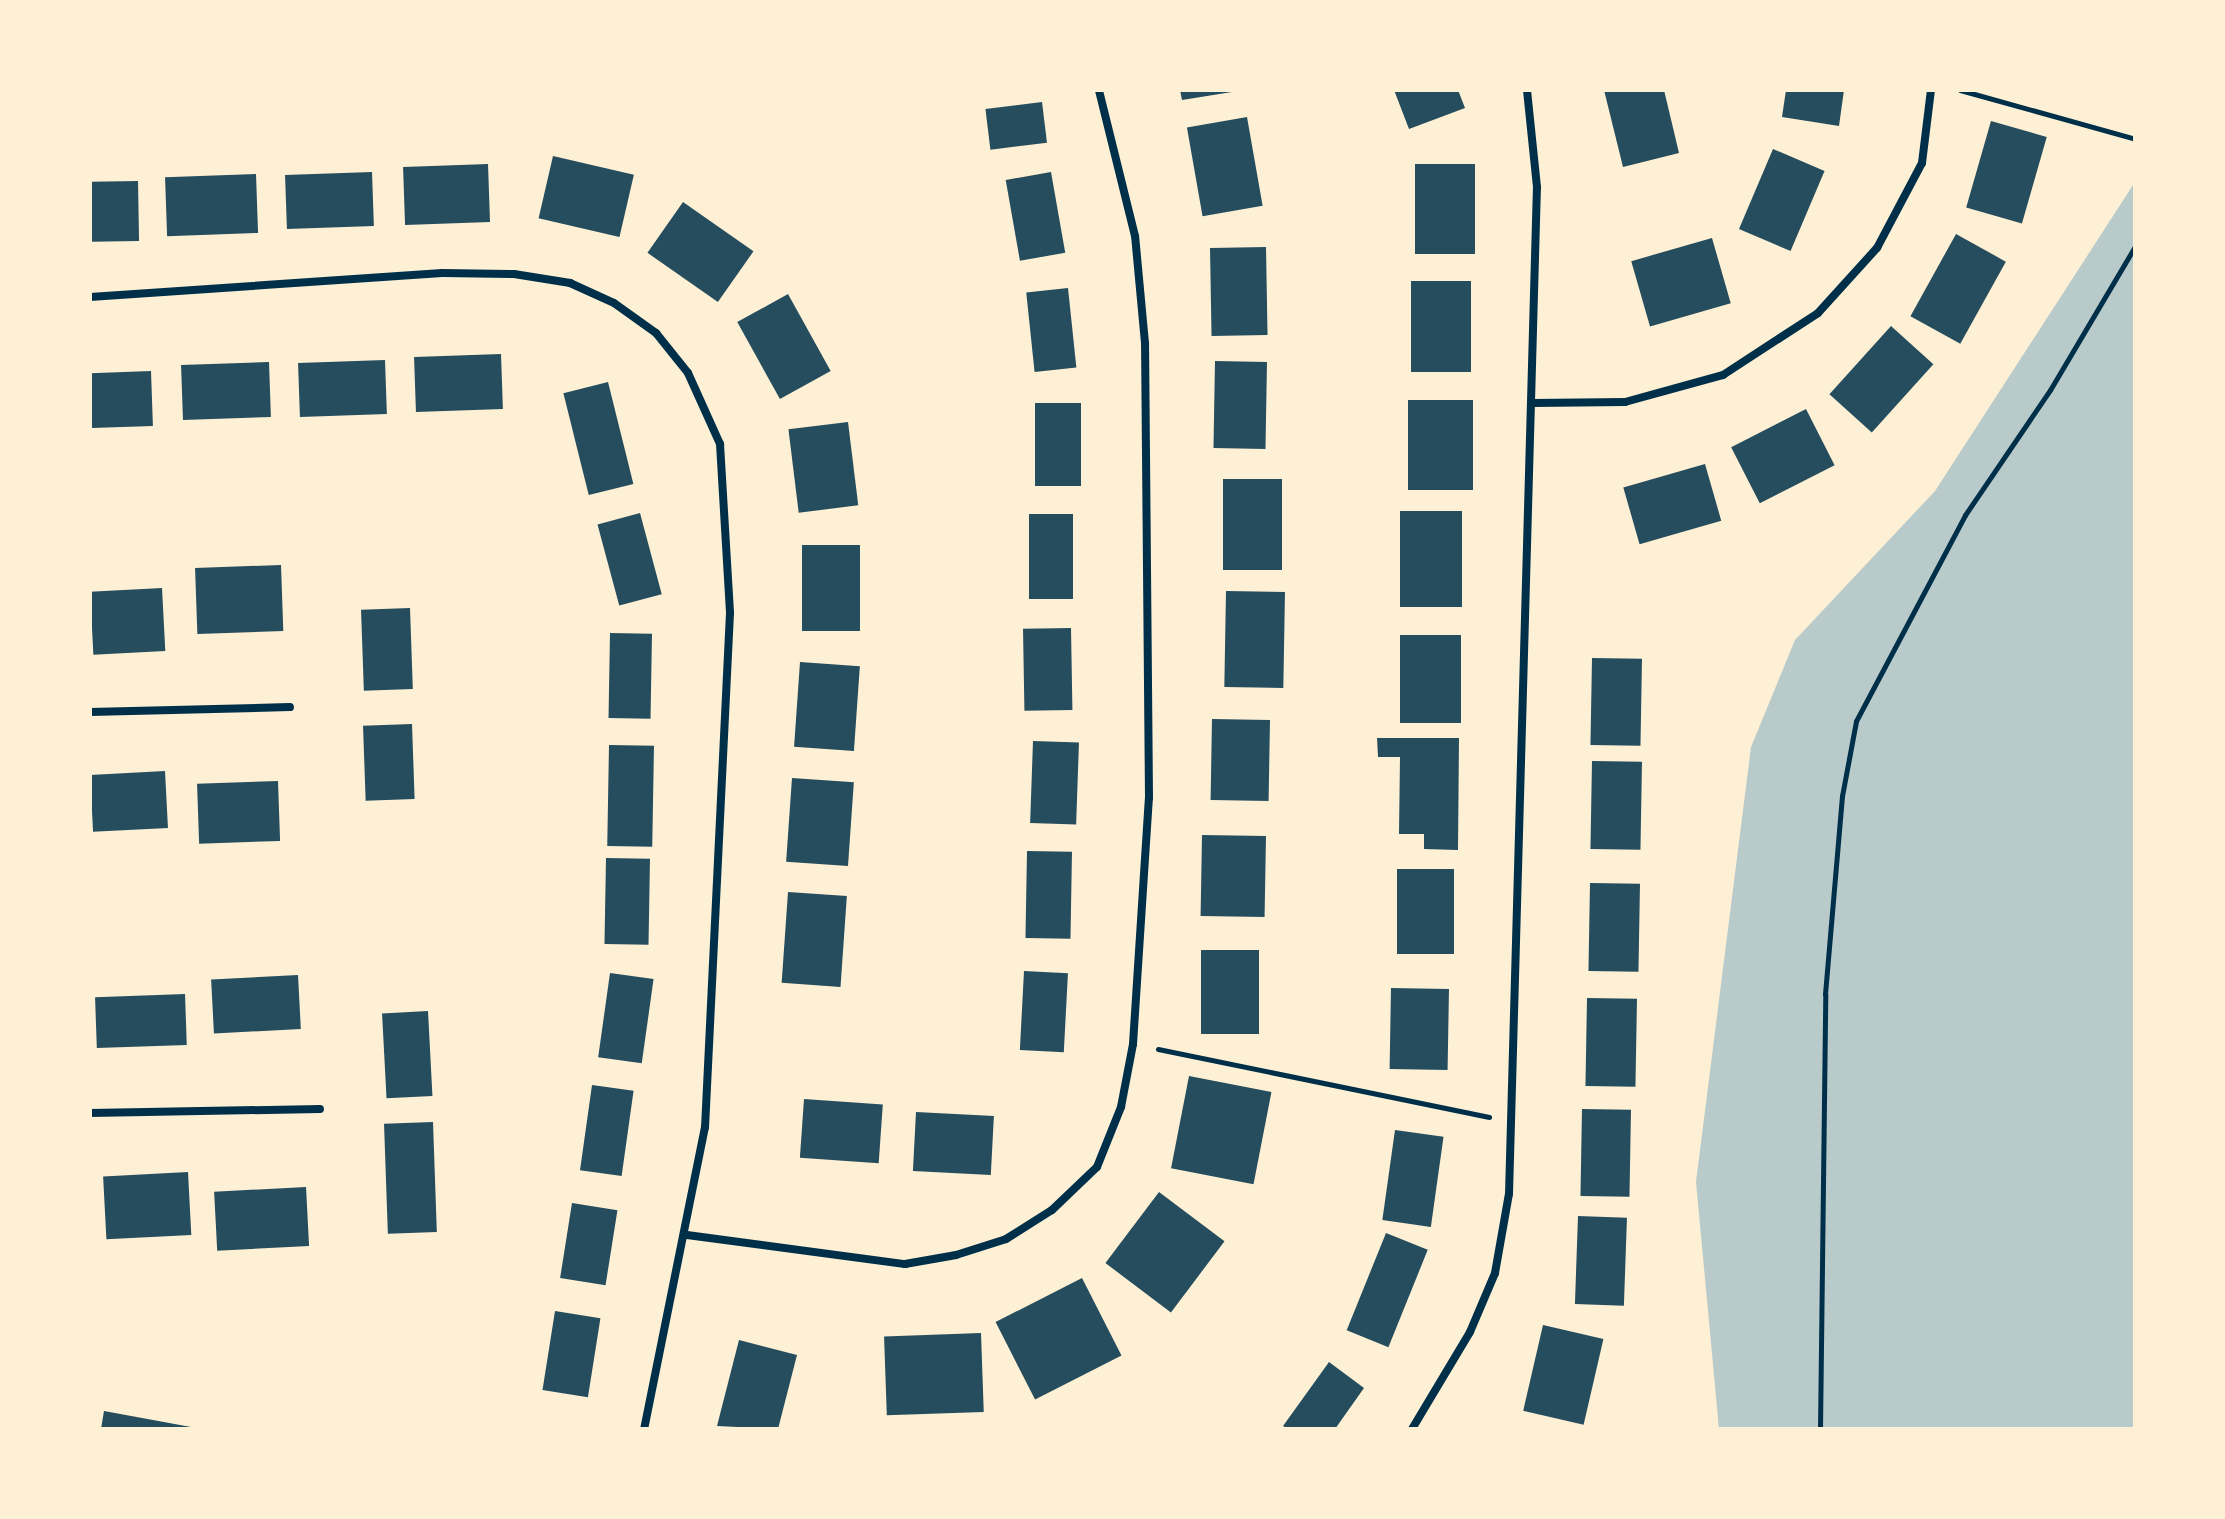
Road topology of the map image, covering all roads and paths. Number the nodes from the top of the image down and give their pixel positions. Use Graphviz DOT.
graph roads {
  1 [pos="1099,90"];
  2 [pos="1527,90"];
  3 [pos="1931,90"];
  4 [pos="1960,90"];
  5 [pos="2135,139"];
  6 [pos="2135,246"];
  7 [pos="90,297"];
  8 [pos="1533,403"];
  9 [pos="290,707"];
  10 [pos="90,712"];
  11 [pos="1133,1044"];
  12 [pos="320,1109"];
  13 [pos="90,1113"];
  14 [pos="1511,1122"];
  15 [pos="687,1235"];
  16 [pos="644,1429"];
  17 [pos="1412,1429"];
  18 [pos="1820,1429"];
  1 -- 11 [label="street"];
  2 -- 8 [label="street"];
  3 -- 8 [label="street"];
  4 -- 5 [label="path"];
  6 -- 18 [label="path"];
  7 -- 15 [label="street"];
  8 -- 14 [label="street"];
  9 -- 10 [label="street"];
  11 -- 14 [label="path"];
  11 -- 15 [label="street"];
  12 -- 13 [label="street"];
  14 -- 17 [label="street"];
  15 -- 16 [label="street"];
}
